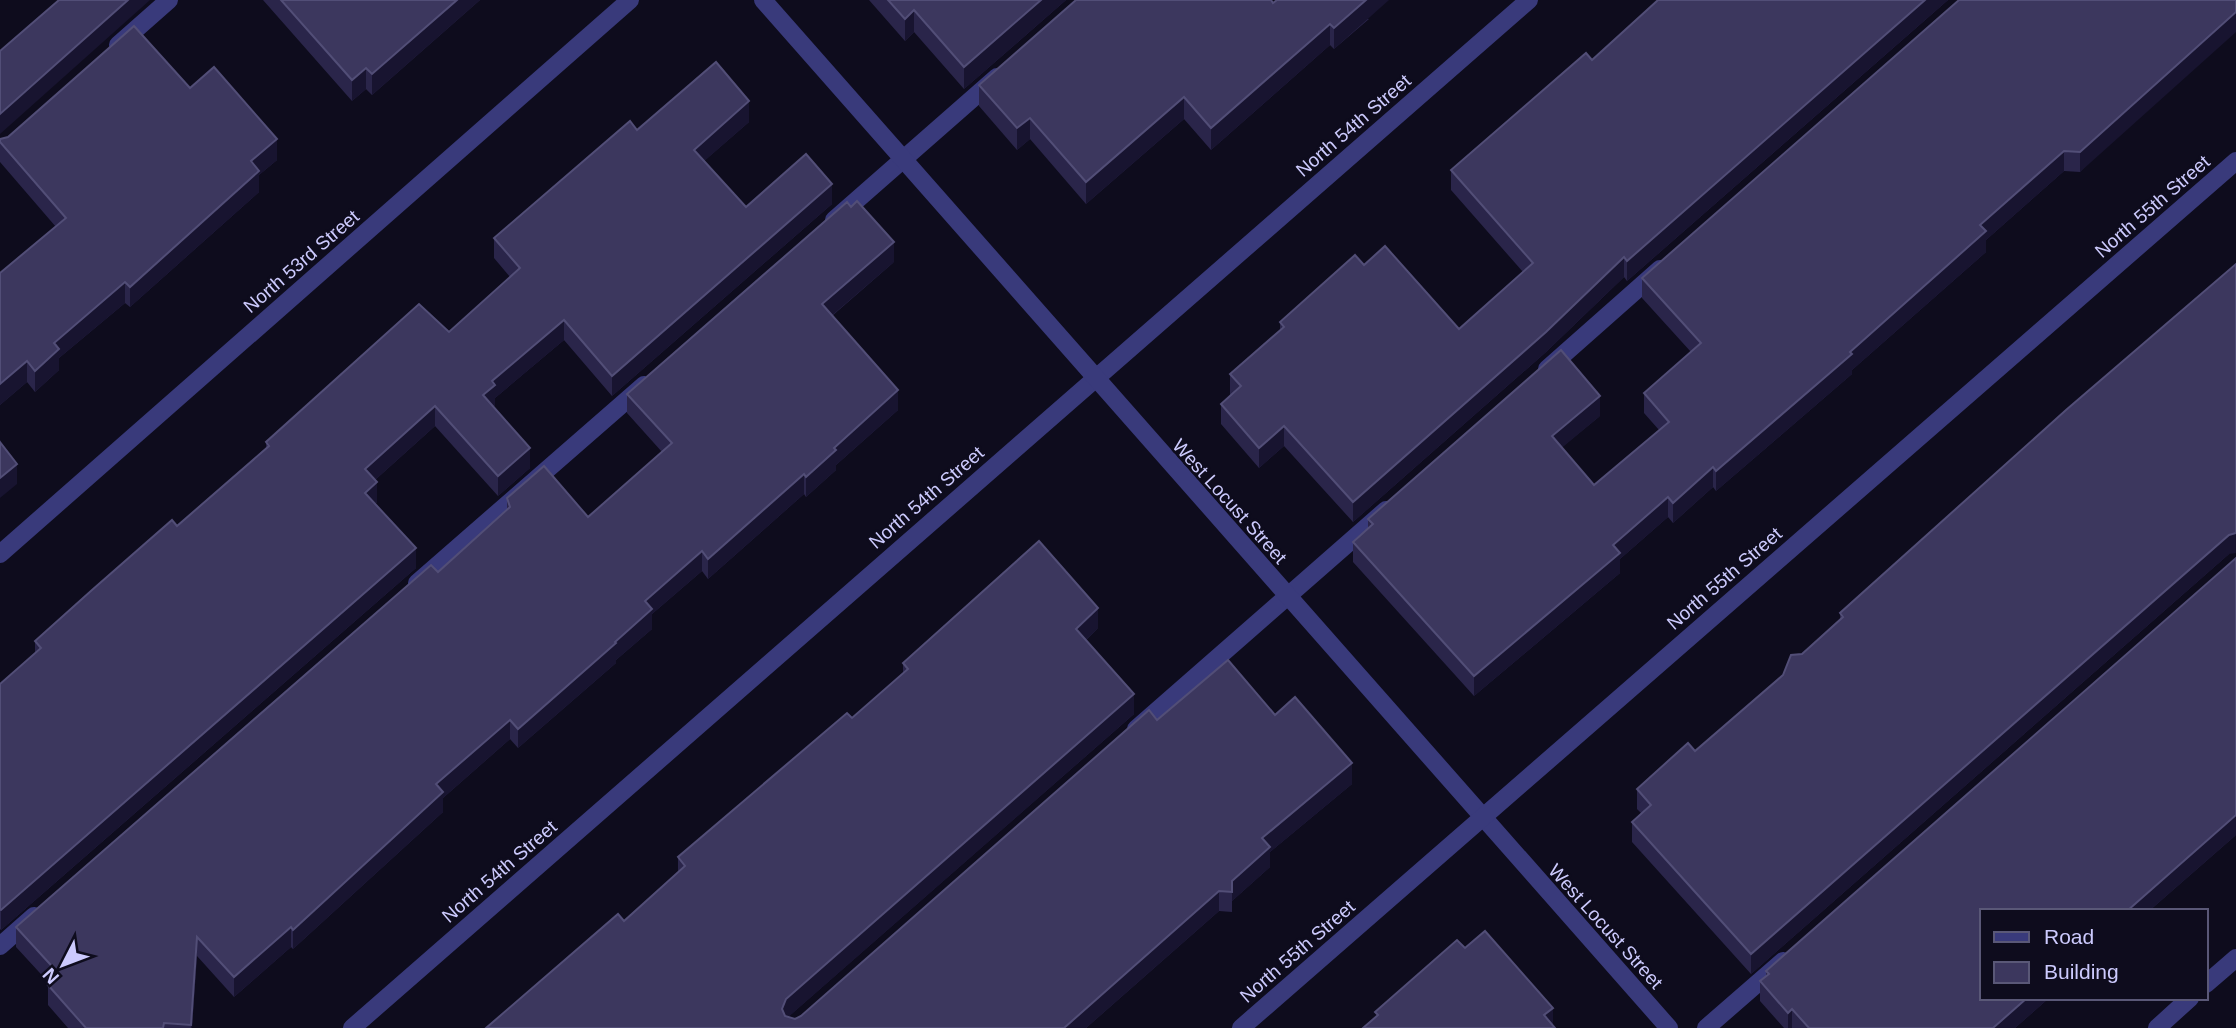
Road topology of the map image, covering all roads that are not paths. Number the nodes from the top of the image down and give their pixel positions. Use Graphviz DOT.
graph roads {
  1 [pos="169,0"];
  2 [pos="631,0"];
  3 [pos="764,0"];
  4 [pos="1529,0"];
  5 [pos="99,61"];
  6 [pos="1011,64"];
  7 [pos="902,160"];
  8 [pos="2236,161"];
  9 [pos="825,228"];
  10 [pos="1675,256"];
  11 [pos="658,373"];
  12 [pos="1095,378"];
  13 [pos="1530,384"];
  14 [pos="1395,503"];
  15 [pos="0,554"];
  16 [pos="407,592"];
  17 [pos="1287,597"];
  18 [pos="1125,740"];
  19 [pos="1482,816"];
  20 [pos="52,901"];
  21 [pos="0,946"];
  22 [pos="1800,946"];
  23 [pos="2236,958"];
  24 [pos="2208,982"];
  25 [pos="2188,1000"];
  26 [pos="352,1028"];
  27 [pos="1241,1028"];
  28 [pos="1669,1028"];
  29 [pos="1706,1028"];
  30 [pos="2157,1028"];
  1 -- 5 [label="street"];
  2 -- 15 [label="street, North 53rd Street"];
  3 -- 7 [label="street, West Locust Street"];
  4 -- 12 [label="street, North 54th Street"];
  6 -- 7 [label="street"];
  7 -- 9 [label="street"];
  7 -- 12 [label="street, West Locust Street"];
  8 -- 19 [label="street, North 55th Street"];
  10 -- 13 [label="street"];
  11 -- 16 [label="street"];
  12 -- 17 [label="street, West Locust Street"];
  12 -- 26 [label="street, North 54th Street"];
  14 -- 17 [label="street"];
  17 -- 18 [label="street"];
  17 -- 19 [label="street, West Locust Street"];
  19 -- 27 [label="street, North 55th Street"];
  19 -- 28 [label="street, West Locust Street"];
  20 -- 21 [label="street"];
  22 -- 29 [label="street"];
  23 -- 24 [label="street"];
  25 -- 30 [label="street"];
}
